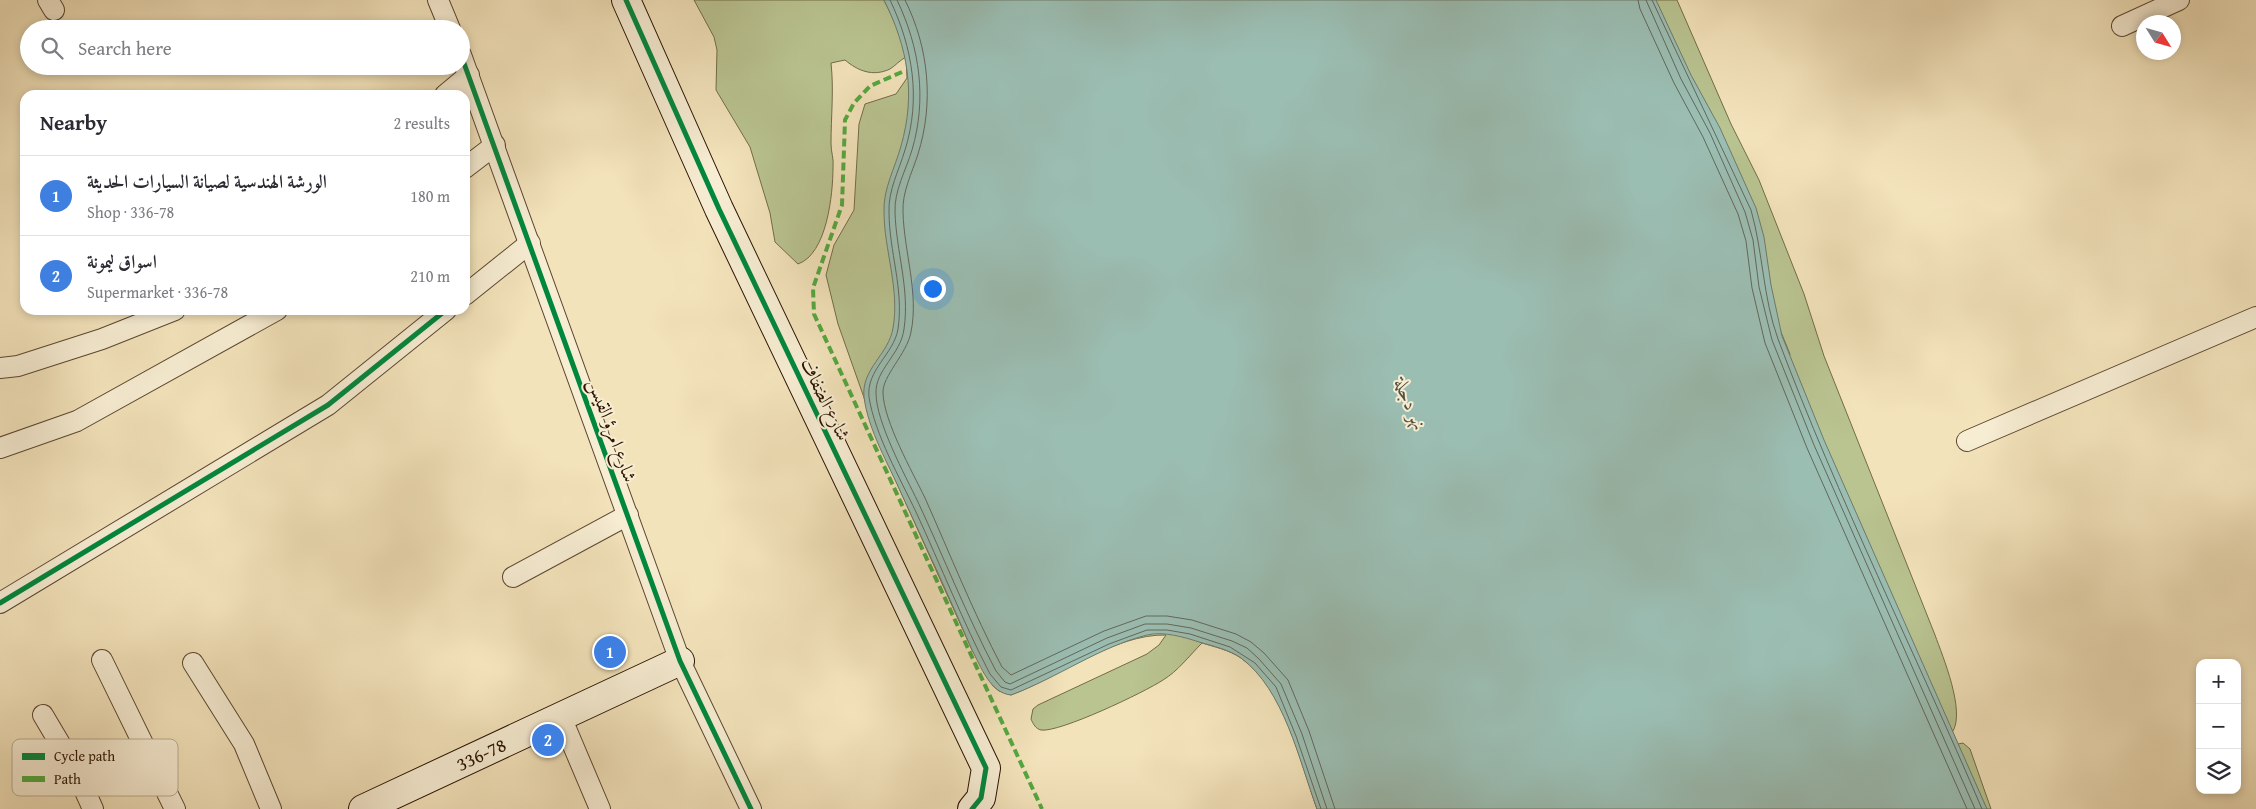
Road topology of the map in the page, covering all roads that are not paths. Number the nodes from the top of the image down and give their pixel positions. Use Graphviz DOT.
graph roads {
  1 [pos="438,0"];
  2 [pos="626,0"];
  3 [pos="2179,0"];
  4 [pos="446,20"];
  5 [pos="2122,26"];
  6 [pos="468,75"];
  7 [pos="469,75"];
  8 [pos="451,90"];
  9 [pos="495,146"];
  10 [pos="470,164"];
  11 [pos="530,243"];
  12 [pos="470,291"];
  13 [pos="161,315"];
  14 [pos="268,315"];
  15 [pos="440,315"];
  16 [pos="2256,317"];
  17 [pos="0,368"];
  18 [pos="1968,441"];
  19 [pos="0,448"];
  20 [pos="628,515"];
  21 [pos="513,577"];
  22 [pos="0,603"];
  23 [pos="102,660"];
  24 [pos="680,661"];
  25 [pos="193,663"];
  26 [pos="43,715"];
  27 [pos="561,717"];
  28 [pos="57,739"];
  29 [pos="141,739"];
  30 [pos="87,796"];
  31 [pos="169,796"];
  32 [pos="93,809"];
  33 [pos="175,809"];
  34 [pos="271,809"];
  35 [pos="363,809"];
  36 [pos="600,809"];
  37 [pos="751,809"];
  38 [pos="972,809"];
  1 -- 4 [label="street"];
  2 -- 38 [label="street, شارع الضفاف"];
  3 -- 5 [label="street"];
  6 -- 8 [label="street"];
  7 -- 9 [label="street, شارع امرؤ القيس"];
  9 -- 10 [label="street"];
  9 -- 11 [label="street, شارع امرؤ القيس"];
  11 -- 12 [label="street"];
  11 -- 20 [label="street, شارع امرؤ القيس"];
  13 -- 17 [label="street"];
  14 -- 19 [label="street"];
  15 -- 22 [label="street"];
  16 -- 18 [label="street"];
  20 -- 21 [label="street"];
  20 -- 24 [label="street, شارع امرؤ القيس"];
  23 -- 29 [label="street"];
  24 -- 27 [label="street, 336-78"];
  24 -- 37 [label="street, شارع امرؤ القيس"];
  25 -- 34 [label="street"];
  26 -- 28 [label="street"];
  27 -- 35 [label="street, 336-78"];
  27 -- 36 [label="street"];
  30 -- 32 [label="street"];
  31 -- 33 [label="street"];
}
